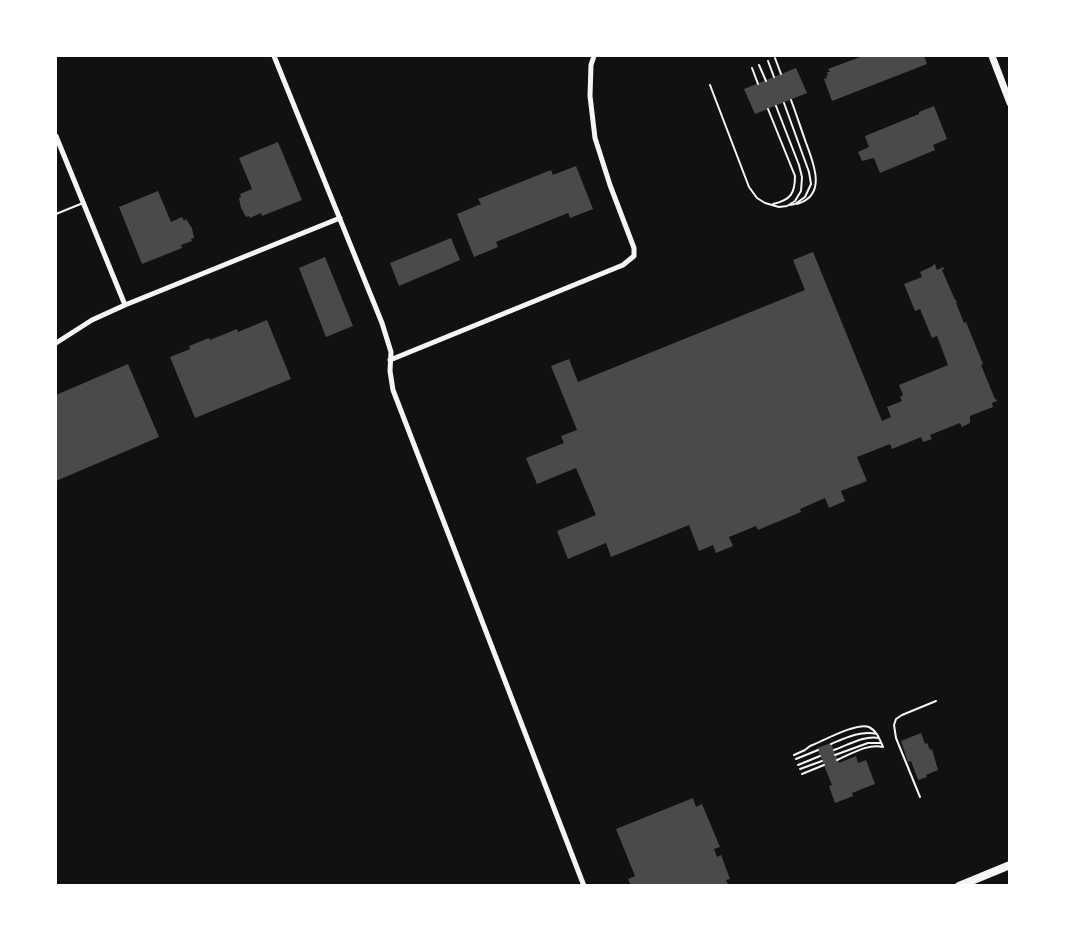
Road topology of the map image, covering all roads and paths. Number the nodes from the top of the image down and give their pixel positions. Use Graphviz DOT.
graph roads {
  1 [pos="274,56"];
  2 [pos="594,56"];
  3 [pos="992,56"];
  4 [pos="775,58"];
  5 [pos="768,61"];
  6 [pos="759,65"];
  7 [pos="752,68"];
  8 [pos="782,74"];
  9 [pos="774,77"];
  10 [pos="766,81"];
  11 [pos="758,84"];
  12 [pos="710,85"];
  13 [pos="791,100"];
  14 [pos="784,103"];
  15 [pos="1010,103"];
  16 [pos="776,106"];
  17 [pos="768,109"];
  18 [pos="56,136"];
  19 [pos="83,203"];
  20 [pos="771,204"];
  21 [pos="795,204"];
  22 [pos="787,206"];
  23 [pos="56,214"];
  24 [pos="340,218"];
  25 [pos="125,304"];
  26 [pos="56,343"];
  27 [pos="390,360"];
  28 [pos="936,701"];
  29 [pos="877,734"];
  30 [pos="879,738"];
  31 [pos="831,744"];
  32 [pos="882,745"];
  33 [pos="818,750"];
  34 [pos="834,750"];
  35 [pos="794,754"];
  36 [pos="835,755"];
  37 [pos="820,756"];
  38 [pos="796,759"];
  39 [pos="837,760"];
  40 [pos="822,761"];
  41 [pos="798,765"];
  42 [pos="824,765"];
  43 [pos="800,769"];
  44 [pos="802,774"];
  45 [pos="920,796"];
  46 [pos="1010,865"];
  47 [pos="584,885"];
  48 [pos="959,885"];
  1 -- 24 [label="street"];
  2 -- 27 [label="street"];
  3 -- 15 [label="main road"];
  4 -- 8 [label="lane"];
  5 -- 9 [label="lane"];
  6 -- 10 [label="lane"];
  7 -- 11 [label="lane"];
  12 -- 20 [label="lane"];
  13 -- 21 [label="lane"];
  14 -- 21 [label="lane"];
  16 -- 22 [label="lane"];
  17 -- 20 [label="lane"];
  18 -- 19 [label="street"];
  19 -- 23 [label="lane"];
  19 -- 25 [label="street"];
  20 -- 22 [label="lane"];
  21 -- 22 [label="lane"];
  24 -- 25 [label="street"];
  24 -- 27 [label="street"];
  25 -- 26 [label="street"];
  27 -- 47 [label="street"];
  28 -- 45 [label="lane"];
  29 -- 30 [label="lane"];
  29 -- 31 [label="lane"];
  29 -- 35 [label="lane"];
  30 -- 32 [label="lane"];
  30 -- 34 [label="lane"];
  32 -- 36 [label="lane"];
  32 -- 39 [label="lane"];
  33 -- 38 [label="lane"];
  37 -- 41 [label="lane"];
  40 -- 43 [label="lane"];
  42 -- 44 [label="lane"];
  46 -- 48 [label="main road"];
}
